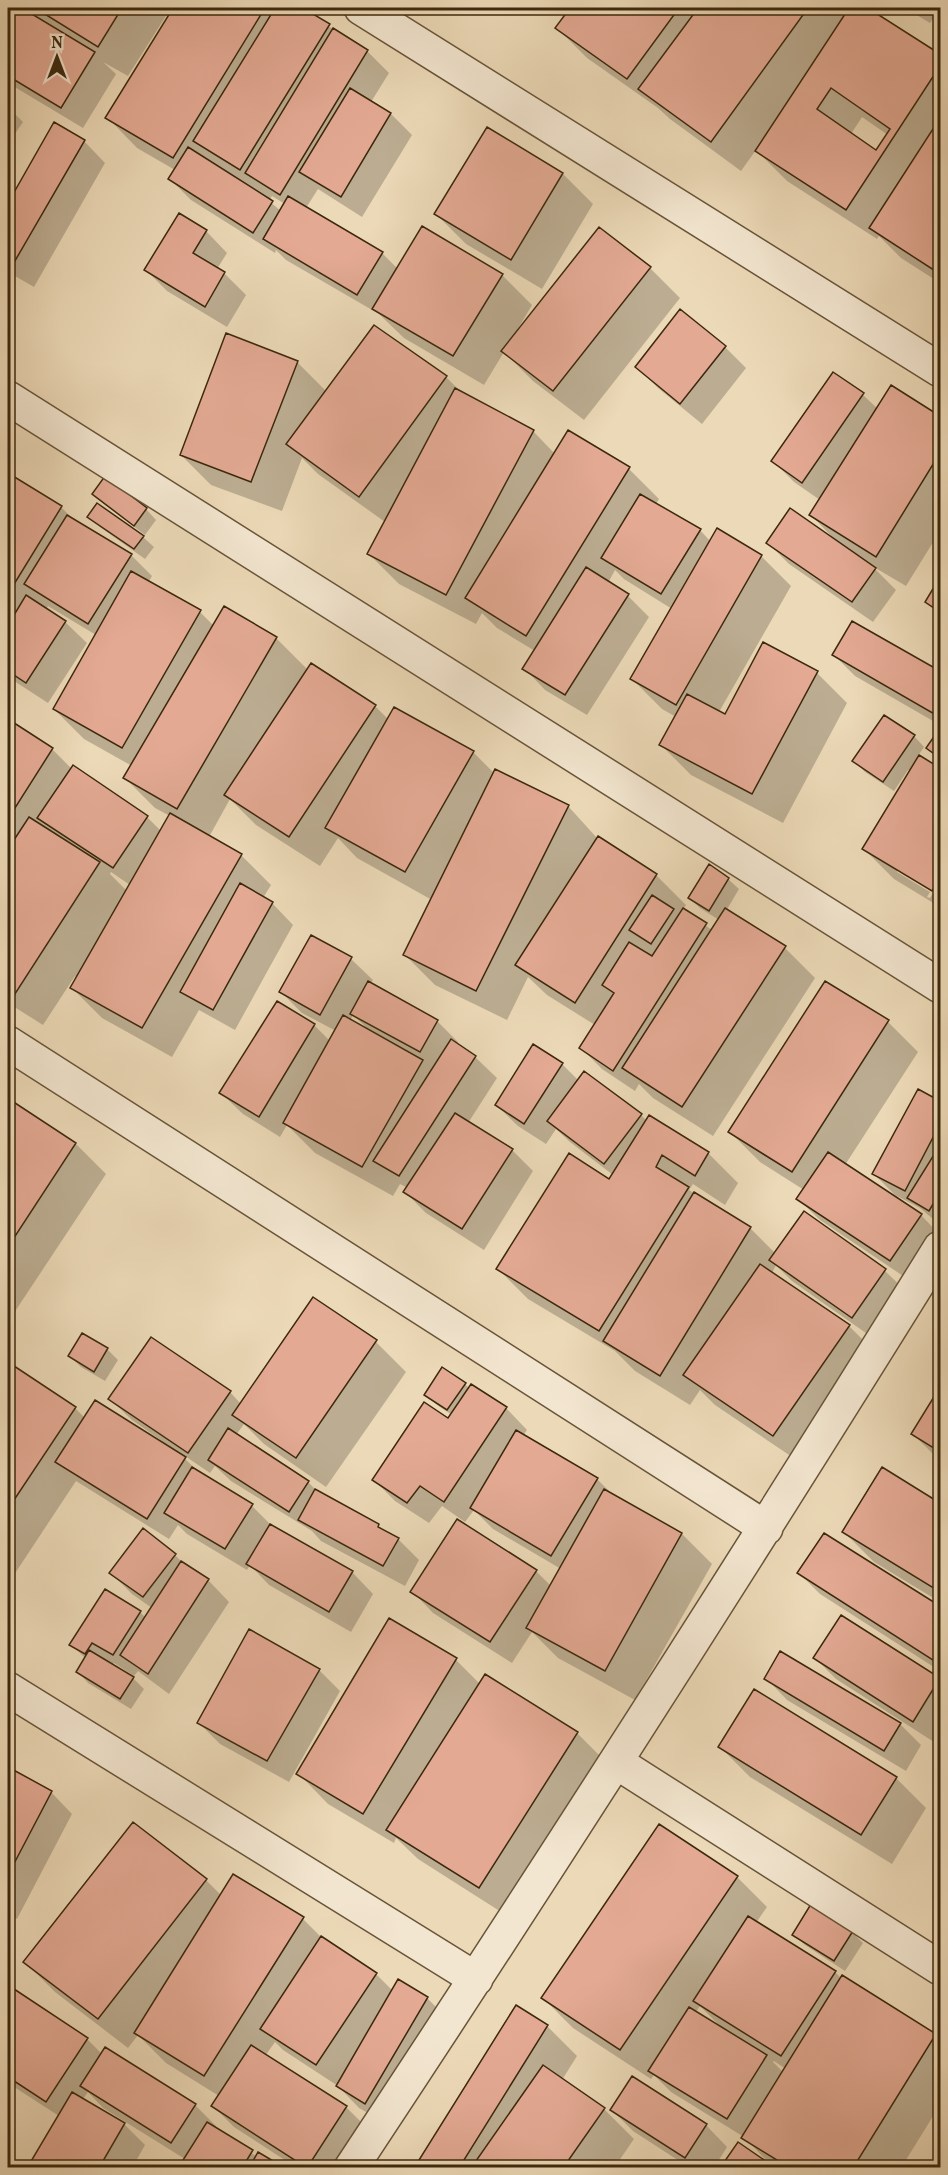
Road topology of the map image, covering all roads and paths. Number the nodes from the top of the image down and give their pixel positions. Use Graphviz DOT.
graph roads {
  1 [pos="361,8"];
  2 [pos="940,370"];
  3 [pos="8,398"];
  4 [pos="940,986"];
  5 [pos="8,1043"];
  6 [pos="940,1248"];
  7 [pos="766,1528"];
  8 [pos="8,1689"];
  9 [pos="616,1762"];
  10 [pos="940,1968"];
  11 [pos="476,1979"];
  12 [pos="351,2168"];
  1 -- 2 [label="street"];
  3 -- 4 [label="street"];
  5 -- 7 [label="street"];
  6 -- 7 [label="street"];
  7 -- 9 [label="street"];
  8 -- 11 [label="street"];
  9 -- 10 [label="street"];
  9 -- 11 [label="street"];
  11 -- 12 [label="street"];
}
